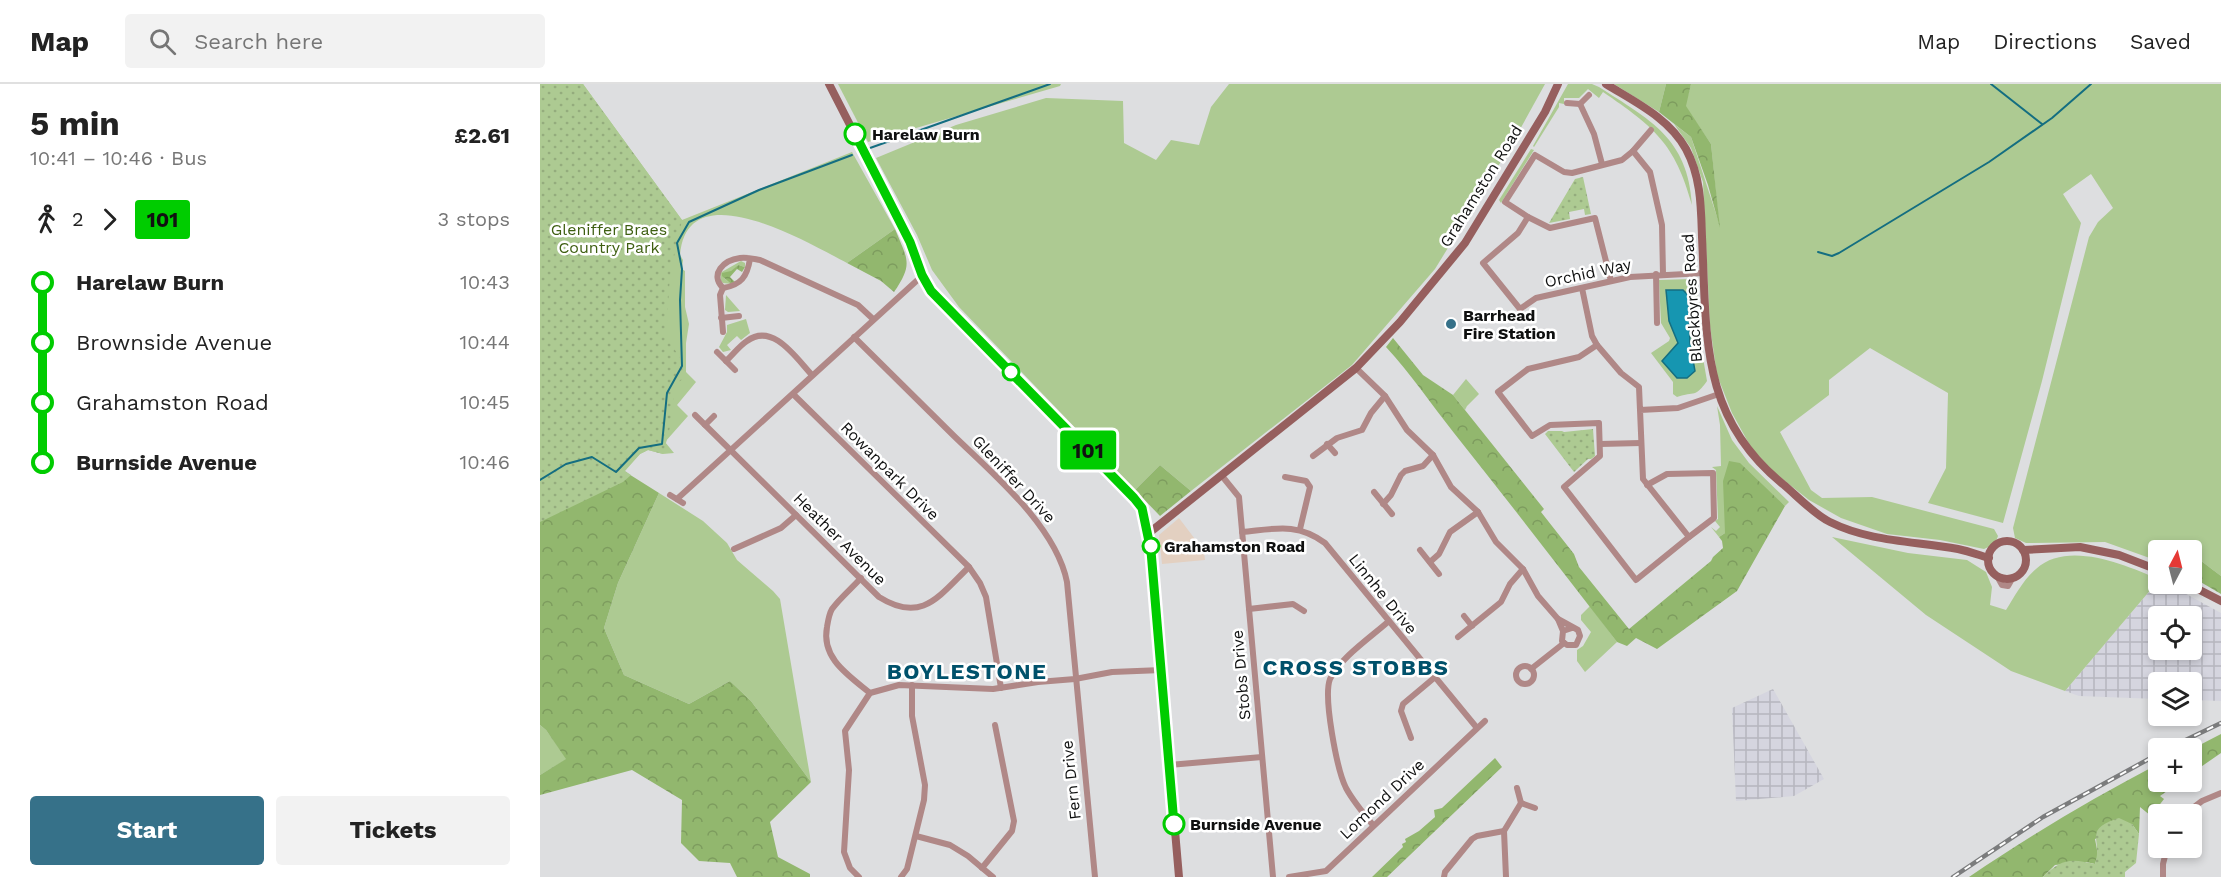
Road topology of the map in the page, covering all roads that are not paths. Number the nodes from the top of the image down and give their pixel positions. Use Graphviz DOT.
graph roads {
  1 [pos="829,84"];
  2 [pos="1558,84"];
  3 [pos="1606,84"];
  4 [pos="1589,95"];
  5 [pos="1568,104"];
  6 [pos="1580,104"];
  7 [pos="1651,130"];
  8 [pos="1634,151"];
  9 [pos="1602,164"];
  10 [pos="1528,217"];
  11 [pos="750,258"];
  12 [pos="1704,273"];
  13 [pos="1660,274"];
  14 [pos="922,275"];
  15 [pos="1611,280"];
  16 [pos="723,288"];
  17 [pos="1582,288"];
  18 [pos="739,316"];
  19 [pos="721,318"];
  20 [pos="873,319"];
  21 [pos="1657,323"];
  22 [pos="723,332"];
  23 [pos="854,337"];
  24 [pos="1597,345"];
  25 [pos="717,352"];
  26 [pos="726,361"];
  27 [pos="1356,368"];
  28 [pos="735,370"];
  29 [pos="812,375"];
  30 [pos="793,394"];
  31 [pos="1719,394"];
  32 [pos="1386,396"];
  33 [pos="1640,410"];
  34 [pos="695,415"];
  35 [pos="714,416"];
  36 [pos="705,424"];
  37 [pos="1641,443"];
  38 [pos="1327,444"];
  39 [pos="1600,444"];
  40 [pos="731,451"];
  41 [pos="1335,453"];
  42 [pos="1433,455"];
  43 [pos="1313,456"];
  44 [pos="1222,476"];
  45 [pos="1285,477"];
  46 [pos="1647,485"];
  47 [pos="1374,492"];
  48 [pos="670,495"];
  49 [pos="1383,504"];
  50 [pos="1478,512"];
  51 [pos="1392,514"];
  52 [pos="796,515"];
  53 [pos="1300,529"];
  54 [pos="1242,532"];
  55 [pos="1149,533"];
  56 [pos="1689,537"];
  57 [pos="737,538"];
  58 [pos="741,545"];
  59 [pos="734,549"];
  60 [pos="1420,550"];
  61 [pos="2023,550"];
  62 [pos="1989,558"];
  63 [pos="1430,562"];
  64 [pos="2148,566"];
  65 [pos="969,567"];
  66 [pos="1523,569"];
  67 [pos="1439,574"];
  68 [pos="861,578"];
  69 [pos="2202,591"];
  70 [pos="2221,601"];
  71 [pos="1249,609"];
  72 [pos="1304,611"];
  73 [pos="1464,616"];
  74 [pos="1558,619"];
  75 [pos="1389,621"];
  76 [pos="1472,626"];
  77 [pos="1585,627"];
  78 [pos="1572,628"];
  79 [pos="1563,632"];
  80 [pos="1578,632"];
  81 [pos="1458,637"];
  82 [pos="1564,643"];
  83 [pos="1532,669"];
  84 [pos="1162,670"];
  85 [pos="1434,678"];
  86 [pos="1075,680"];
  87 [pos="912,685"];
  88 [pos="1001,688"];
  89 [pos="870,693"];
  90 [pos="1485,721"];
  91 [pos="995,725"];
  92 [pos="1477,728"];
  93 [pos="1411,738"];
  94 [pos="1262,757"];
  95 [pos="1169,765"];
  96 [pos="1517,788"];
  97 [pos="2221,793"];
  98 [pos="1521,803"];
  99 [pos="2198,804"];
  100 [pos="1535,808"];
  101 [pos="1372,825"];
  102 [pos="1504,831"];
  103 [pos="916,836"];
  104 [pos="2165,858"];
  105 [pos="982,868"];
  106 [pos="1326,874"];
  107 [pos="859,877"];
  108 [pos="901,877"];
  109 [pos="993,877"];
  110 [pos="1095,877"];
  111 [pos="1179,877"];
  112 [pos="1273,877"];
  113 [pos="1289,877"];
  114 [pos="1442,877"];
  115 [pos="1506,877"];
  116 [pos="2163,877"];
  1 -- 14 [label="main road"];
  2 -- 27 [label="main road, Grahamston Road"];
  3 -- 12 [label="main road, Blackbyres Road"];
  4 -- 6 [label="street"];
  5 -- 6 [label="street"];
  6 -- 9 [label="street"];
  7 -- 8 [label="street"];
  8 -- 9 [label="street"];
  8 -- 13 [label="street, Orchid Way"];
  9 -- 10 [label="street"];
  10 -- 15 [label="street"];
  10 -- 17 [label="street, Orchid Way"];
  11 -- 16 [label="street"];
  11 -- 16 [label="street"];
  11 -- 20 [label="street"];
  12 -- 13 [label="street, Orchid Way"];
  12 -- 31 [label="main road, Blackbyres Road"];
  13 -- 15 [label="street, Orchid Way"];
  13 -- 21 [label="street, Orchid Way"];
  14 -- 20 [label="street"];
  14 -- 55 [label="main road"];
  15 -- 17 [label="street, Orchid Way"];
  16 -- 19 [label="street"];
  17 -- 24 [label="street"];
  18 -- 19 [label="street"];
  19 -- 22 [label="street"];
  20 -- 23 [label="street"];
  23 -- 29 [label="street"];
  23 -- 86 [label="street, Gleniffer Drive"];
  24 -- 33 [label="street"];
  24 -- 39 [label="street"];
  25 -- 26 [label="street"];
  26 -- 28 [label="street"];
  26 -- 29 [label="street"];
  27 -- 32 [label="street"];
  27 -- 44 [label="main road, Grahamston Road"];
  29 -- 30 [label="street"];
  30 -- 40 [label="street"];
  30 -- 65 [label="street, Rowanpark Drive"];
  31 -- 33 [label="street"];
  31 -- 62 [label="main road, Blackbyres Road"];
  32 -- 38 [label="street"];
  32 -- 42 [label="street"];
  33 -- 37 [label="street"];
  34 -- 36 [label="street, Heather Avenue"];
  35 -- 36 [label="street"];
  36 -- 40 [label="street, Heather Avenue"];
  37 -- 39 [label="street"];
  37 -- 46 [label="street"];
  38 -- 41 [label="street"];
  38 -- 43 [label="street"];
  39 -- 56 [label="street"];
  40 -- 48 [label="street"];
  40 -- 52 [label="street, Heather Avenue"];
  42 -- 49 [label="street"];
  42 -- 50 [label="street"];
  44 -- 54 [label="street, Stobs Drive"];
  44 -- 55 [label="main road, Grahamston Road"];
  45 -- 53 [label="street"];
  46 -- 56 [label="street"];
  46 -- 56 [label="street"];
  47 -- 49 [label="street"];
  49 -- 51 [label="street"];
  50 -- 63 [label="street"];
  50 -- 66 [label="street"];
  52 -- 58 [label="street"];
  52 -- 68 [label="street, Heather Avenue"];
  53 -- 54 [label="street"];
  53 -- 75 [label="street, Linnhe Drive"];
  54 -- 71 [label="street, Stobs Drive"];
  55 -- 84 [label="main road"];
  57 -- 58 [label="street"];
  58 -- 59 [label="street"];
  60 -- 63 [label="street"];
  61 -- 62 [label="main road"];
  61 -- 62 [label="main road"];
  61 -- 64 [label="main road"];
  63 -- 67 [label="street"];
  65 -- 68 [label="street, Heather Avenue"];
  65 -- 88 [label="street, Rowanpark Drive"];
  66 -- 74 [label="street"];
  66 -- 76 [label="street"];
  68 -- 89 [label="street"];
  69 -- 70 [label="main road"];
  71 -- 72 [label="street"];
  71 -- 94 [label="street, Stobs Drive"];
  73 -- 76 [label="street"];
  74 -- 78 [label="street"];
  74 -- 79 [label="street"];
  75 -- 85 [label="street, Linnhe Drive"];
  75 -- 101 [label="street"];
  76 -- 81 [label="street"];
  77 -- 80 [label="street"];
  78 -- 79 [label="street"];
  78 -- 80 [label="street"];
  79 -- 82 [label="street"];
  80 -- 82 [label="street"];
  82 -- 83 [label="street"];
  84 -- 86 [label="street"];
  84 -- 95 [label="main road"];
  85 -- 92 [label="street, Linnhe Drive"];
  85 -- 93 [label="street"];
  86 -- 88 [label="street"];
  86 -- 110 [label="street, Fern Drive"];
  87 -- 88 [label="street"];
  87 -- 89 [label="street"];
  87 -- 103 [label="street"];
  89 -- 107 [label="street"];
  90 -- 92 [label="street, Lomond Drive"];
  91 -- 105 [label="street"];
  92 -- 101 [label="street, Lomond Drive"];
  94 -- 95 [label="street"];
  94 -- 112 [label="street, Stobs Drive"];
  95 -- 111 [label="main road"];
  96 -- 98 [label="street"];
  97 -- 99 [label="street"];
  98 -- 100 [label="street"];
  98 -- 102 [label="street"];
  101 -- 106 [label="street, Lomond Drive"];
  102 -- 114 [label="street"];
  102 -- 115 [label="street"];
  103 -- 105 [label="street"];
  103 -- 108 [label="street"];
  104 -- 116 [label="street"];
  105 -- 109 [label="street"];
  106 -- 113 [label="street, Lomond Drive"];
}
